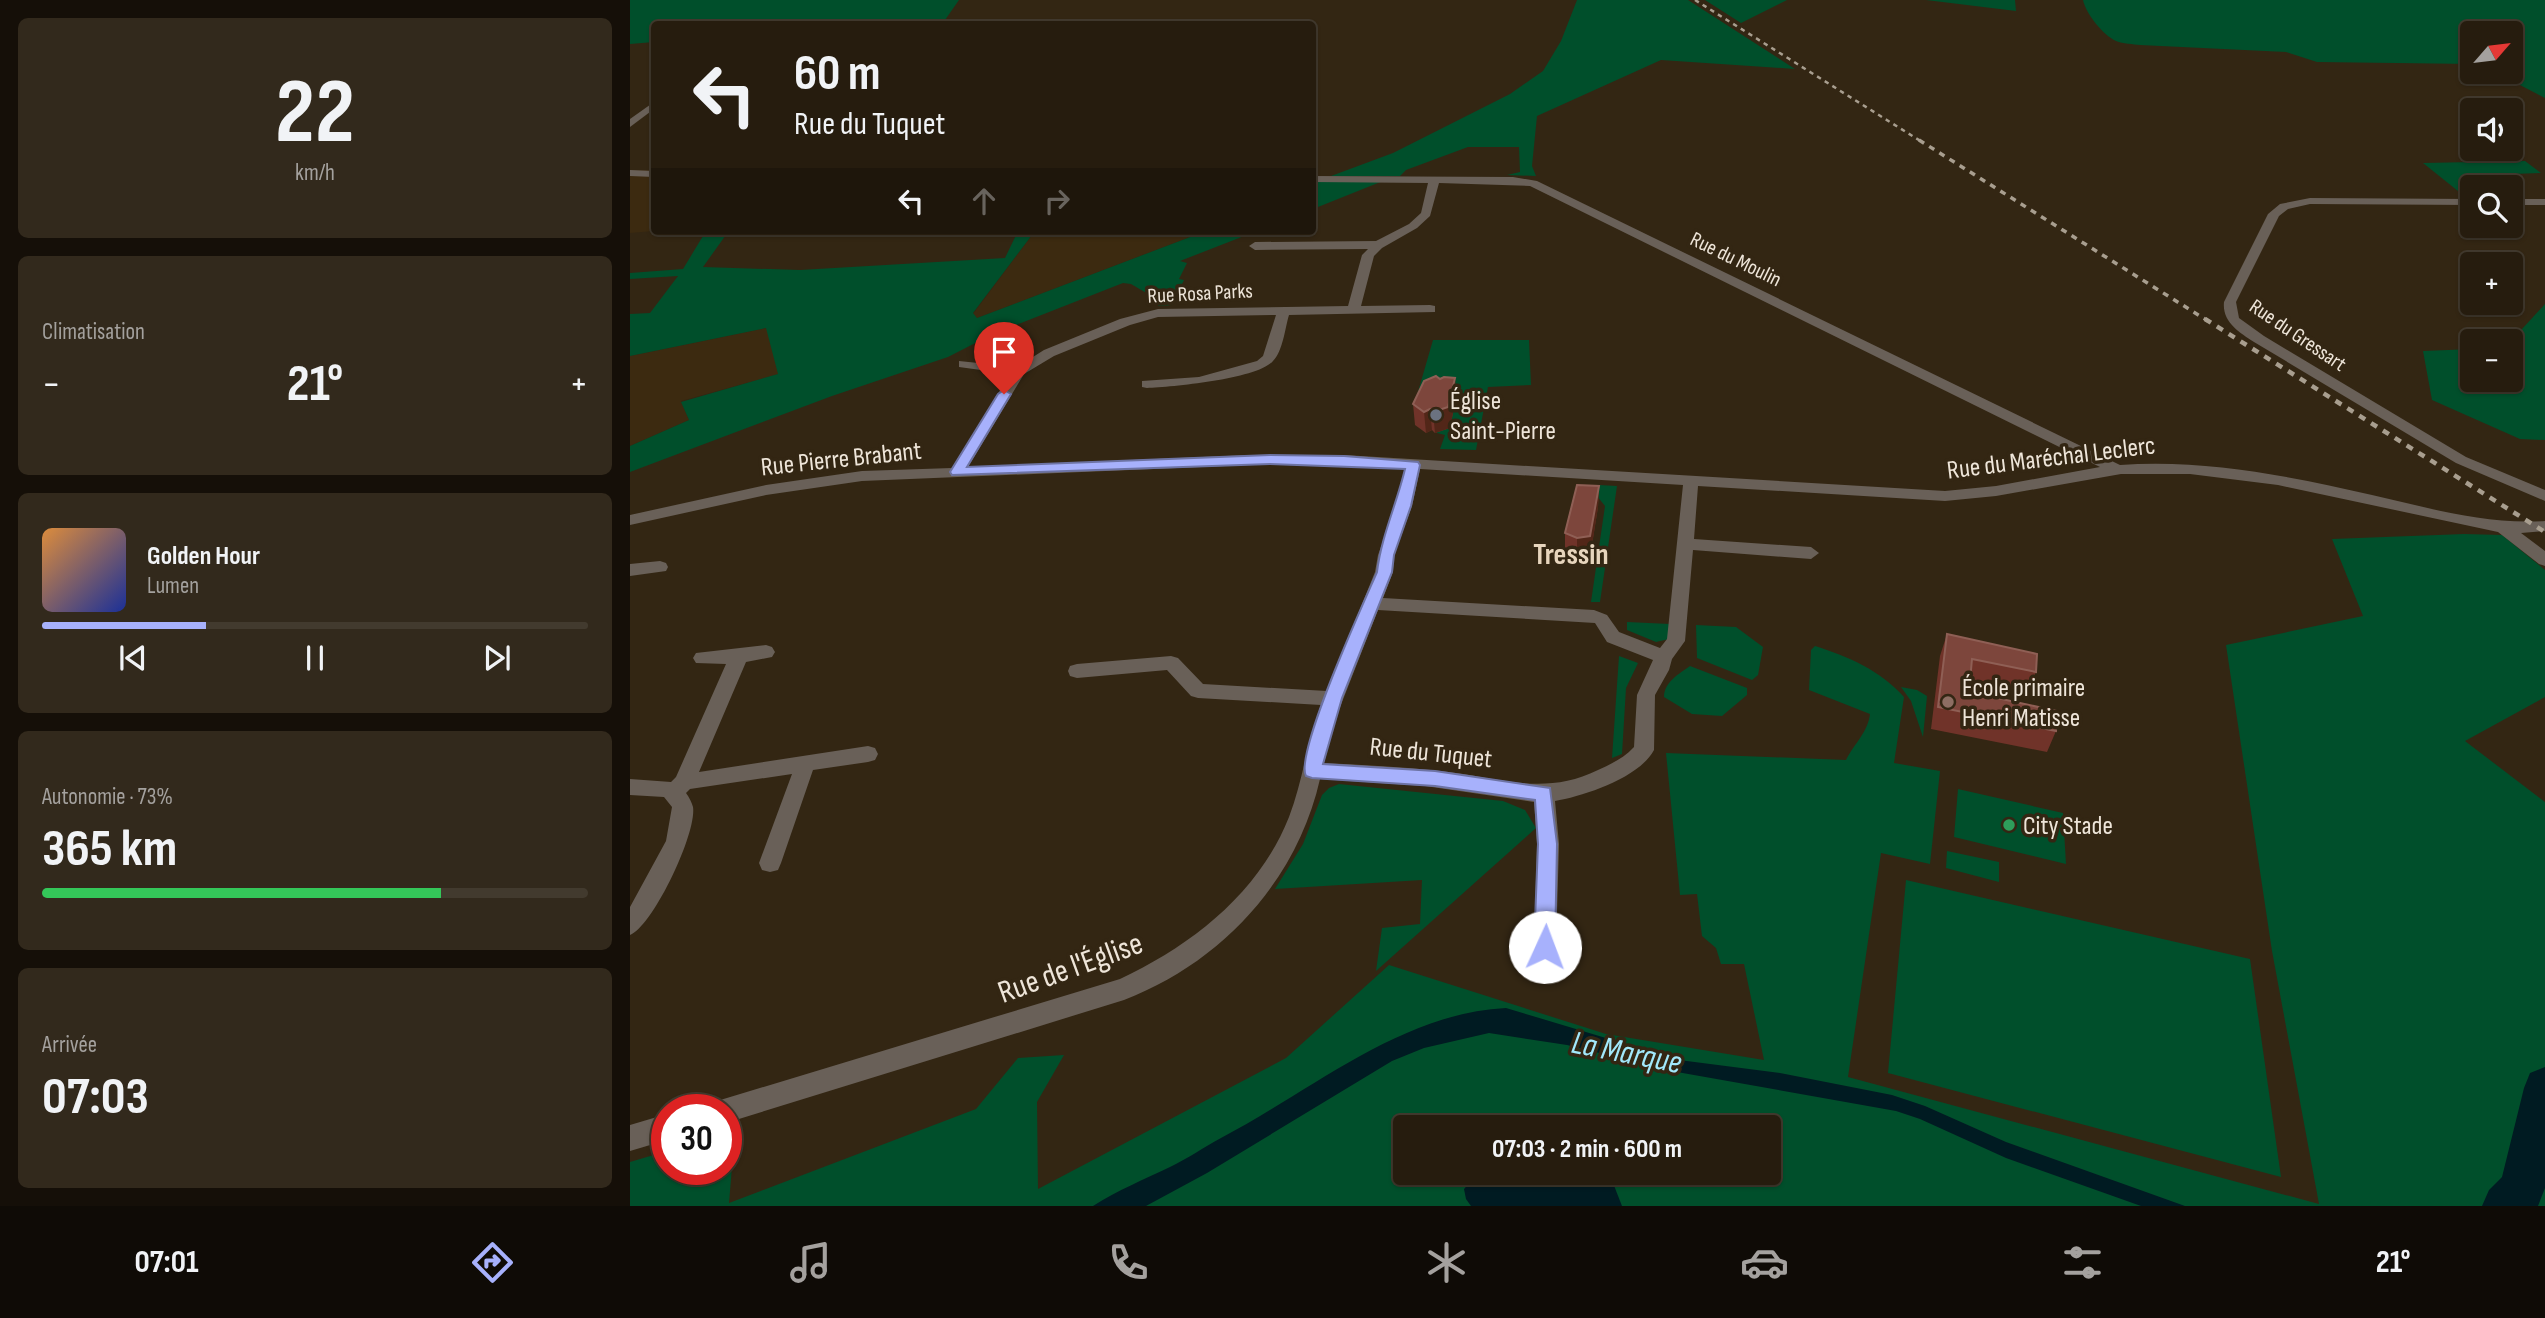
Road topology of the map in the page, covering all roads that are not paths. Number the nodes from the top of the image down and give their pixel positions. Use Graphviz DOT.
graph roads {
  1 [pos="651,106"];
  2 [pos="630,124"];
  3 [pos="630,173"];
  4 [pos="651,174"];
  5 [pos="1316,179"];
  6 [pos="1434,180"];
  7 [pos="2460,202"];
  8 [pos="2523,202"];
  9 [pos="2545,202"];
  10 [pos="1255,246"];
  11 [pos="1378,246"];
  12 [pos="1430,309"];
  13 [pos="1353,310"];
  14 [pos="1284,311"];
  15 [pos="964,364"];
  16 [pos="1019,371"];
  17 [pos="1147,384"];
  18 [pos="1405,464"];
  19 [pos="1473,468"];
  20 [pos="2118,470"];
  21 [pos="957,472"];
  22 [pos="1691,481"];
  23 [pos="2545,496"];
  24 [pos="630,520"];
  25 [pos="2545,526"];
  26 [pos="2504,528"];
  27 [pos="1685,544"];
  28 [pos="1811,553"];
  29 [pos="2545,560"];
  30 [pos="660,567"];
  31 [pos="630,570"];
  32 [pos="1373,604"];
  33 [pos="766,652"];
  34 [pos="739,656"];
  35 [pos="1663,657"];
  36 [pos="702,659"];
  37 [pos="1077,671"];
  38 [pos="1333,698"];
  39 [pos="868,754"];
  40 [pos="806,764"];
  41 [pos="1312,771"];
  42 [pos="630,787"];
  43 [pos="679,787"];
  44 [pos="1544,794"];
  45 [pos="770,863"];
  46 [pos="630,925"];
  47 [pos="1545,947"];
  48 [pos="742,1105"];
  49 [pos="651,1132"];
  50 [pos="630,1138"];
  1 -- 2 [label="street"];
  3 -- 4 [label="street"];
  5 -- 6 [label="street, Rue du Moulin"];
  6 -- 11 [label="street"];
  6 -- 20 [label="street, Rue du Moulin"];
  7 -- 23 [label="street, Rue du Gressart"];
  8 -- 9 [label="street"];
  10 -- 11 [label="street"];
  11 -- 13 [label="street"];
  12 -- 13 [label="street, Rue Rosa Parks"];
  13 -- 14 [label="street, Rue Rosa Parks"];
  14 -- 16 [label="street, Rue Rosa Parks"];
  14 -- 17 [label="street"];
  15 -- 16 [label="street"];
  16 -- 21 [label="street, Rue Rosa Parks"];
  18 -- 19 [label="street, Rue Pierre Brabant"];
  18 -- 21 [label="street, Rue Pierre Brabant"];
  18 -- 32 [label="street, Rue de l'Église"];
  19 -- 22 [label="street, Rue du Maréchal Leclerc"];
  20 -- 22 [label="street, Rue du Maréchal Leclerc"];
  20 -- 26 [label="street, Rue du Maréchal Leclerc"];
  21 -- 24 [label="street, Rue Pierre Brabant"];
  22 -- 27 [label="street, Rue du Tuquet"];
  25 -- 26 [label="street"];
  26 -- 29 [label="street"];
  27 -- 28 [label="street"];
  27 -- 35 [label="street, Rue du Tuquet"];
  30 -- 31 [label="street"];
  32 -- 35 [label="street"];
  32 -- 38 [label="street, Rue de l'Église"];
  33 -- 34 [label="street"];
  34 -- 36 [label="street"];
  34 -- 43 [label="street"];
  35 -- 44 [label="street, Rue du Tuquet"];
  37 -- 38 [label="street"];
  38 -- 41 [label="street, Rue de l'Église"];
  39 -- 40 [label="street"];
  40 -- 43 [label="street"];
  40 -- 45 [label="street"];
  41 -- 44 [label="street, Rue du Tuquet"];
  41 -- 48 [label="street, Rue de l'Église"];
  42 -- 43 [label="street"];
  43 -- 46 [label="street"];
  44 -- 47 [label="street"];
  49 -- 50 [label="street"];
}
